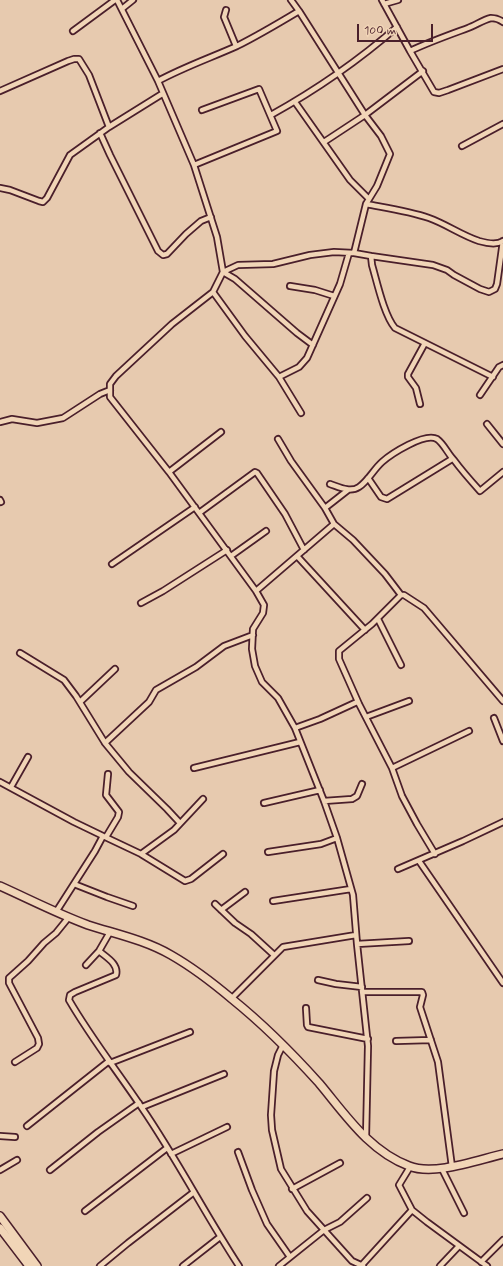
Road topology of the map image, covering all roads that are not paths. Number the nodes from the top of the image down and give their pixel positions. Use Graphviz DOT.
graph roads {
  1 [pos="116,0"];
  2 [pos="133,0"];
  3 [pos="291,0"];
  4 [pos="398,0"];
  5 [pos="384,2"];
  6 [pos="122,8"];
  7 [pos="226,10"];
  8 [pos="299,11"];
  9 [pos="503,22"];
  10 [pos="397,27"];
  11 [pos="73,31"];
  12 [pos="236,46"];
  13 [pos="410,51"];
  14 [pos="503,69"];
  15 [pos="423,72"];
  16 [pos="338,73"];
  17 [pos="158,81"];
  18 [pos="0,91"];
  19 [pos="162,94"];
  20 [pos="295,102"];
  21 [pos="202,110"];
  22 [pos="271,115"];
  23 [pos="366,115"];
  24 [pos="503,124"];
  25 [pos="109,127"];
  26 [pos="100,133"];
  27 [pos="324,142"];
  28 [pos="462,146"];
  29 [pos="194,165"];
  30 [pos="0,188"];
  31 [pos="367,202"];
  32 [pos="211,217"];
  33 [pos="503,241"];
  34 [pos="348,253"];
  35 [pos="354,253"];
  36 [pos="371,256"];
  37 [pos="223,272"];
  38 [pos="290,286"];
  39 [pos="213,292"];
  40 [pos="334,296"];
  41 [pos="425,343"];
  42 [pos="313,345"];
  43 [pos="503,365"];
  44 [pos="279,377"];
  45 [pos="493,377"];
  46 [pos="110,390"];
  47 [pos="480,395"];
  48 [pos="420,404"];
  49 [pos="301,413"];
  50 [pos="0,422"];
  51 [pos="488,424"];
  52 [pos="221,432"];
  53 [pos="278,439"];
  54 [pos="503,444"];
  55 [pos="452,458"];
  56 [pos="169,472"];
  57 [pos="503,472"];
  58 [pos="368,478"];
  59 [pos="330,484"];
  60 [pos="348,490"];
  61 [pos="194,507"];
  62 [pos="325,508"];
  63 [pos="199,514"];
  64 [pos="334,524"];
  65 [pos="266,530"];
  66 [pos="227,550"];
  67 [pos="304,550"];
  68 [pos="231,556"];
  69 [pos="297,556"];
  70 [pos="112,564"];
  71 [pos="256,590"];
  72 [pos="401,595"];
  73 [pos="141,602"];
  74 [pos="378,619"];
  75 [pos="365,630"];
  76 [pos="253,635"];
  77 [pos="20,653"];
  78 [pos="401,665"];
  79 [pos="115,669"];
  80 [pos="503,701"];
  81 [pos="80,702"];
  82 [pos="357,702"];
  83 [pos="409,702"];
  84 [pos="366,717"];
  85 [pos="494,718"];
  86 [pos="294,728"];
  87 [pos="469,731"];
  88 [pos="300,742"];
  89 [pos="503,742"];
  90 [pos="105,743"];
  91 [pos="28,757"];
  92 [pos="194,768"];
  93 [pos="392,768"];
  94 [pos="108,774"];
  95 [pos="0,782"];
  96 [pos="362,784"];
  97 [pos="11,787"];
  98 [pos="320,790"];
  99 [pos="203,798"];
  100 [pos="324,801"];
  101 [pos="264,803"];
  102 [pos="503,822"];
  103 [pos="180,823"];
  104 [pos="105,836"];
  105 [pos="337,838"];
  106 [pos="268,852"];
  107 [pos="141,854"];
  108 [pos="223,854"];
  109 [pos="435,854"];
  110 [pos="418,861"];
  111 [pos="398,869"];
  112 [pos="74,884"];
  113 [pos="0,886"];
  114 [pos="352,889"];
  115 [pos="245,892"];
  116 [pos="273,901"];
  117 [pos="215,904"];
  118 [pos="133,906"];
  119 [pos="221,910"];
  120 [pos="56,912"];
  121 [pos="69,917"];
  122 [pos="110,932"];
  123 [pos="356,935"];
  124 [pos="409,941"];
  125 [pos="357,944"];
  126 [pos="99,951"];
  127 [pos="274,955"];
  128 [pos="86,965"];
  129 [pos="318,980"];
  130 [pos="503,983"];
  131 [pos="362,987"];
  132 [pos="363,992"];
  133 [pos="231,998"];
  134 [pos="306,1008"];
  135 [pos="190,1032"];
  136 [pos="368,1039"];
  137 [pos="431,1040"];
  138 [pos="396,1041"];
  139 [pos="283,1046"];
  140 [pos="15,1062"];
  141 [pos="109,1062"];
  142 [pos="224,1074"];
  143 [pos="140,1105"];
  144 [pos="27,1126"];
  145 [pos="227,1127"];
  146 [pos="0,1136"];
  147 [pos="15,1136"];
  148 [pos="366,1138"];
  149 [pos="167,1148"];
  150 [pos="238,1152"];
  151 [pos="171,1154"];
  152 [pos="503,1154"];
  153 [pos="17,1160"];
  154 [pos="340,1163"];
  155 [pos="410,1167"];
  156 [pos="452,1167"];
  157 [pos="442,1169"];
  158 [pos="0,1170"];
  159 [pos="50,1170"];
  160 [pos="292,1189"];
  161 [pos="194,1192"];
  162 [pos="367,1198"];
  163 [pos="85,1210"];
  164 [pos="412,1210"];
  165 [pos="464,1213"];
  166 [pos="0,1216"];
  167 [pos="0,1228"];
  168 [pos="324,1230"];
  169 [pos="220,1237"];
  170 [pos="503,1240"];
  171 [pos="459,1246"];
  172 [pos="290,1258"];
  173 [pos="481,1262"];
  174 [pos="29,1266"];
  175 [pos="37,1266"];
  176 [pos="100,1266"];
  177 [pos="183,1266"];
  178 [pos="239,1266"];
  179 [pos="279,1266"];
  180 [pos="362,1266"];
  181 [pos="440,1266"];
  182 [pos="487,1266"];
  1 -- 6 [label="street"];
  1 -- 11 [label="street"];
  2 -- 6 [label="street"];
  3 -- 8 [label="street"];
  4 -- 5 [label="street"];
  5 -- 10 [label="street"];
  6 -- 17 [label="street"];
  7 -- 12 [label="street"];
  8 -- 12 [label="street"];
  8 -- 16 [label="street"];
  9 -- 13 [label="street"];
  10 -- 13 [label="street"];
  10 -- 16 [label="street"];
  12 -- 17 [label="street"];
  13 -- 15 [label="street"];
  14 -- 15 [label="street"];
  15 -- 23 [label="street"];
  16 -- 20 [label="street"];
  16 -- 23 [label="street"];
  17 -- 19 [label="street"];
  18 -- 25 [label="street"];
  19 -- 25 [label="street"];
  19 -- 29 [label="street"];
  20 -- 22 [label="street"];
  20 -- 27 [label="street"];
  21 -- 22 [label="street"];
  22 -- 29 [label="street"];
  23 -- 27 [label="street"];
  23 -- 31 [label="street"];
  24 -- 28 [label="street"];
  25 -- 26 [label="street"];
  26 -- 30 [label="street"];
  26 -- 32 [label="street"];
  27 -- 31 [label="street"];
  29 -- 32 [label="street"];
  31 -- 33 [label="street"];
  31 -- 35 [label="street"];
  32 -- 37 [label="street"];
  33 -- 36 [label="street"];
  34 -- 35 [label="street"];
  34 -- 37 [label="street"];
  34 -- 40 [label="street"];
  35 -- 36 [label="street"];
  36 -- 41 [label="street"];
  37 -- 39 [label="street"];
  37 -- 42 [label="street"];
  38 -- 40 [label="street"];
  39 -- 44 [label="street"];
  39 -- 46 [label="street"];
  40 -- 42 [label="street"];
  41 -- 45 [label="street"];
  41 -- 48 [label="street"];
  42 -- 44 [label="street"];
  43 -- 45 [label="street"];
  44 -- 49 [label="street"];
  45 -- 47 [label="street"];
  46 -- 50 [label="street"];
  46 -- 56 [label="street"];
  51 -- 54 [label="street"];
  52 -- 56 [label="street"];
  53 -- 62 [label="street"];
  55 -- 57 [label="street"];
  55 -- 58 [label="street"];
  55 -- 58 [label="street"];
  56 -- 61 [label="street"];
  58 -- 60 [label="street"];
  59 -- 60 [label="street"];
  60 -- 62 [label="street"];
  61 -- 63 [label="street"];
  61 -- 70 [label="street"];
  62 -- 64 [label="street"];
  63 -- 66 [label="street"];
  63 -- 67 [label="street"];
  64 -- 67 [label="street"];
  64 -- 72 [label="street"];
  65 -- 68 [label="street"];
  66 -- 68 [label="street"];
  66 -- 73 [label="street"];
  67 -- 69 [label="street"];
  68 -- 71 [label="street"];
  69 -- 71 [label="street"];
  69 -- 75 [label="street"];
  71 -- 76 [label="street"];
  72 -- 74 [label="street"];
  72 -- 80 [label="street"];
  74 -- 75 [label="street"];
  74 -- 78 [label="street"];
  75 -- 82 [label="street"];
  76 -- 86 [label="street"];
  76 -- 90 [label="street"];
  77 -- 81 [label="street"];
  79 -- 81 [label="street"];
  81 -- 90 [label="street"];
  82 -- 84 [label="street"];
  82 -- 86 [label="street"];
  83 -- 84 [label="street"];
  84 -- 93 [label="street"];
  85 -- 89 [label="street"];
  86 -- 88 [label="street"];
  87 -- 93 [label="street"];
  88 -- 92 [label="street"];
  88 -- 98 [label="street"];
  90 -- 103 [label="street"];
  91 -- 97 [label="street"];
  93 -- 109 [label="street"];
  94 -- 104 [label="street"];
  95 -- 97 [label="street"];
  96 -- 100 [label="street"];
  97 -- 104 [label="street"];
  98 -- 100 [label="street"];
  98 -- 101 [label="street"];
  99 -- 103 [label="street"];
  100 -- 105 [label="street"];
  102 -- 109 [label="street"];
  103 -- 107 [label="street"];
  104 -- 107 [label="street"];
  104 -- 112 [label="street"];
  105 -- 106 [label="street"];
  105 -- 114 [label="street"];
  107 -- 108 [label="street"];
  109 -- 110 [label="street"];
  110 -- 111 [label="street"];
  110 -- 130 [label="street"];
  112 -- 118 [label="street"];
  112 -- 120 [label="street"];
  113 -- 120 [label="street"];
  114 -- 116 [label="street"];
  114 -- 123 [label="street"];
  115 -- 119 [label="street"];
  117 -- 119 [label="street"];
  119 -- 127 [label="street"];
  120 -- 121 [label="street"];
  121 -- 122 [label="street"];
  121 -- 140 [label="street"];
  122 -- 126 [label="street"];
  122 -- 133 [label="street"];
  123 -- 125 [label="street"];
  123 -- 127 [label="street"];
  124 -- 125 [label="street"];
  125 -- 131 [label="street"];
  126 -- 128 [label="street"];
  126 -- 141 [label="street"];
  127 -- 133 [label="street"];
  129 -- 131 [label="street"];
  131 -- 132 [label="street"];
  132 -- 136 [label="street"];
  132 -- 137 [label="street"];
  133 -- 139 [label="street"];
  134 -- 136 [label="street"];
  135 -- 141 [label="street"];
  136 -- 148 [label="street"];
  137 -- 138 [label="street"];
  137 -- 156 [label="street"];
  139 -- 148 [label="street"];
  139 -- 160 [label="street"];
  141 -- 143 [label="street"];
  141 -- 144 [label="street"];
  142 -- 143 [label="street"];
  143 -- 149 [label="street"];
  143 -- 159 [label="street"];
  145 -- 151 [label="street"];
  146 -- 147 [label="street"];
  148 -- 155 [label="street"];
  149 -- 151 [label="street"];
  149 -- 163 [label="street"];
  150 -- 172 [label="street"];
  151 -- 161 [label="street"];
  152 -- 156 [label="street"];
  153 -- 158 [label="street"];
  154 -- 160 [label="street"];
  155 -- 157 [label="street"];
  155 -- 164 [label="street"];
  156 -- 157 [label="street"];
  157 -- 165 [label="street"];
  160 -- 168 [label="street"];
  161 -- 169 [label="street"];
  161 -- 176 [label="street"];
  162 -- 168 [label="street"];
  164 -- 171 [label="street"];
  164 -- 180 [label="street"];
  166 -- 175 [label="street"];
  167 -- 174 [label="street"];
  168 -- 172 [label="street"];
  168 -- 180 [label="street"];
  169 -- 177 [label="street"];
  169 -- 178 [label="street"];
  170 -- 173 [label="street"];
  171 -- 173 [label="street"];
  171 -- 181 [label="street"];
  172 -- 179 [label="street"];
  173 -- 182 [label="street"];
}
